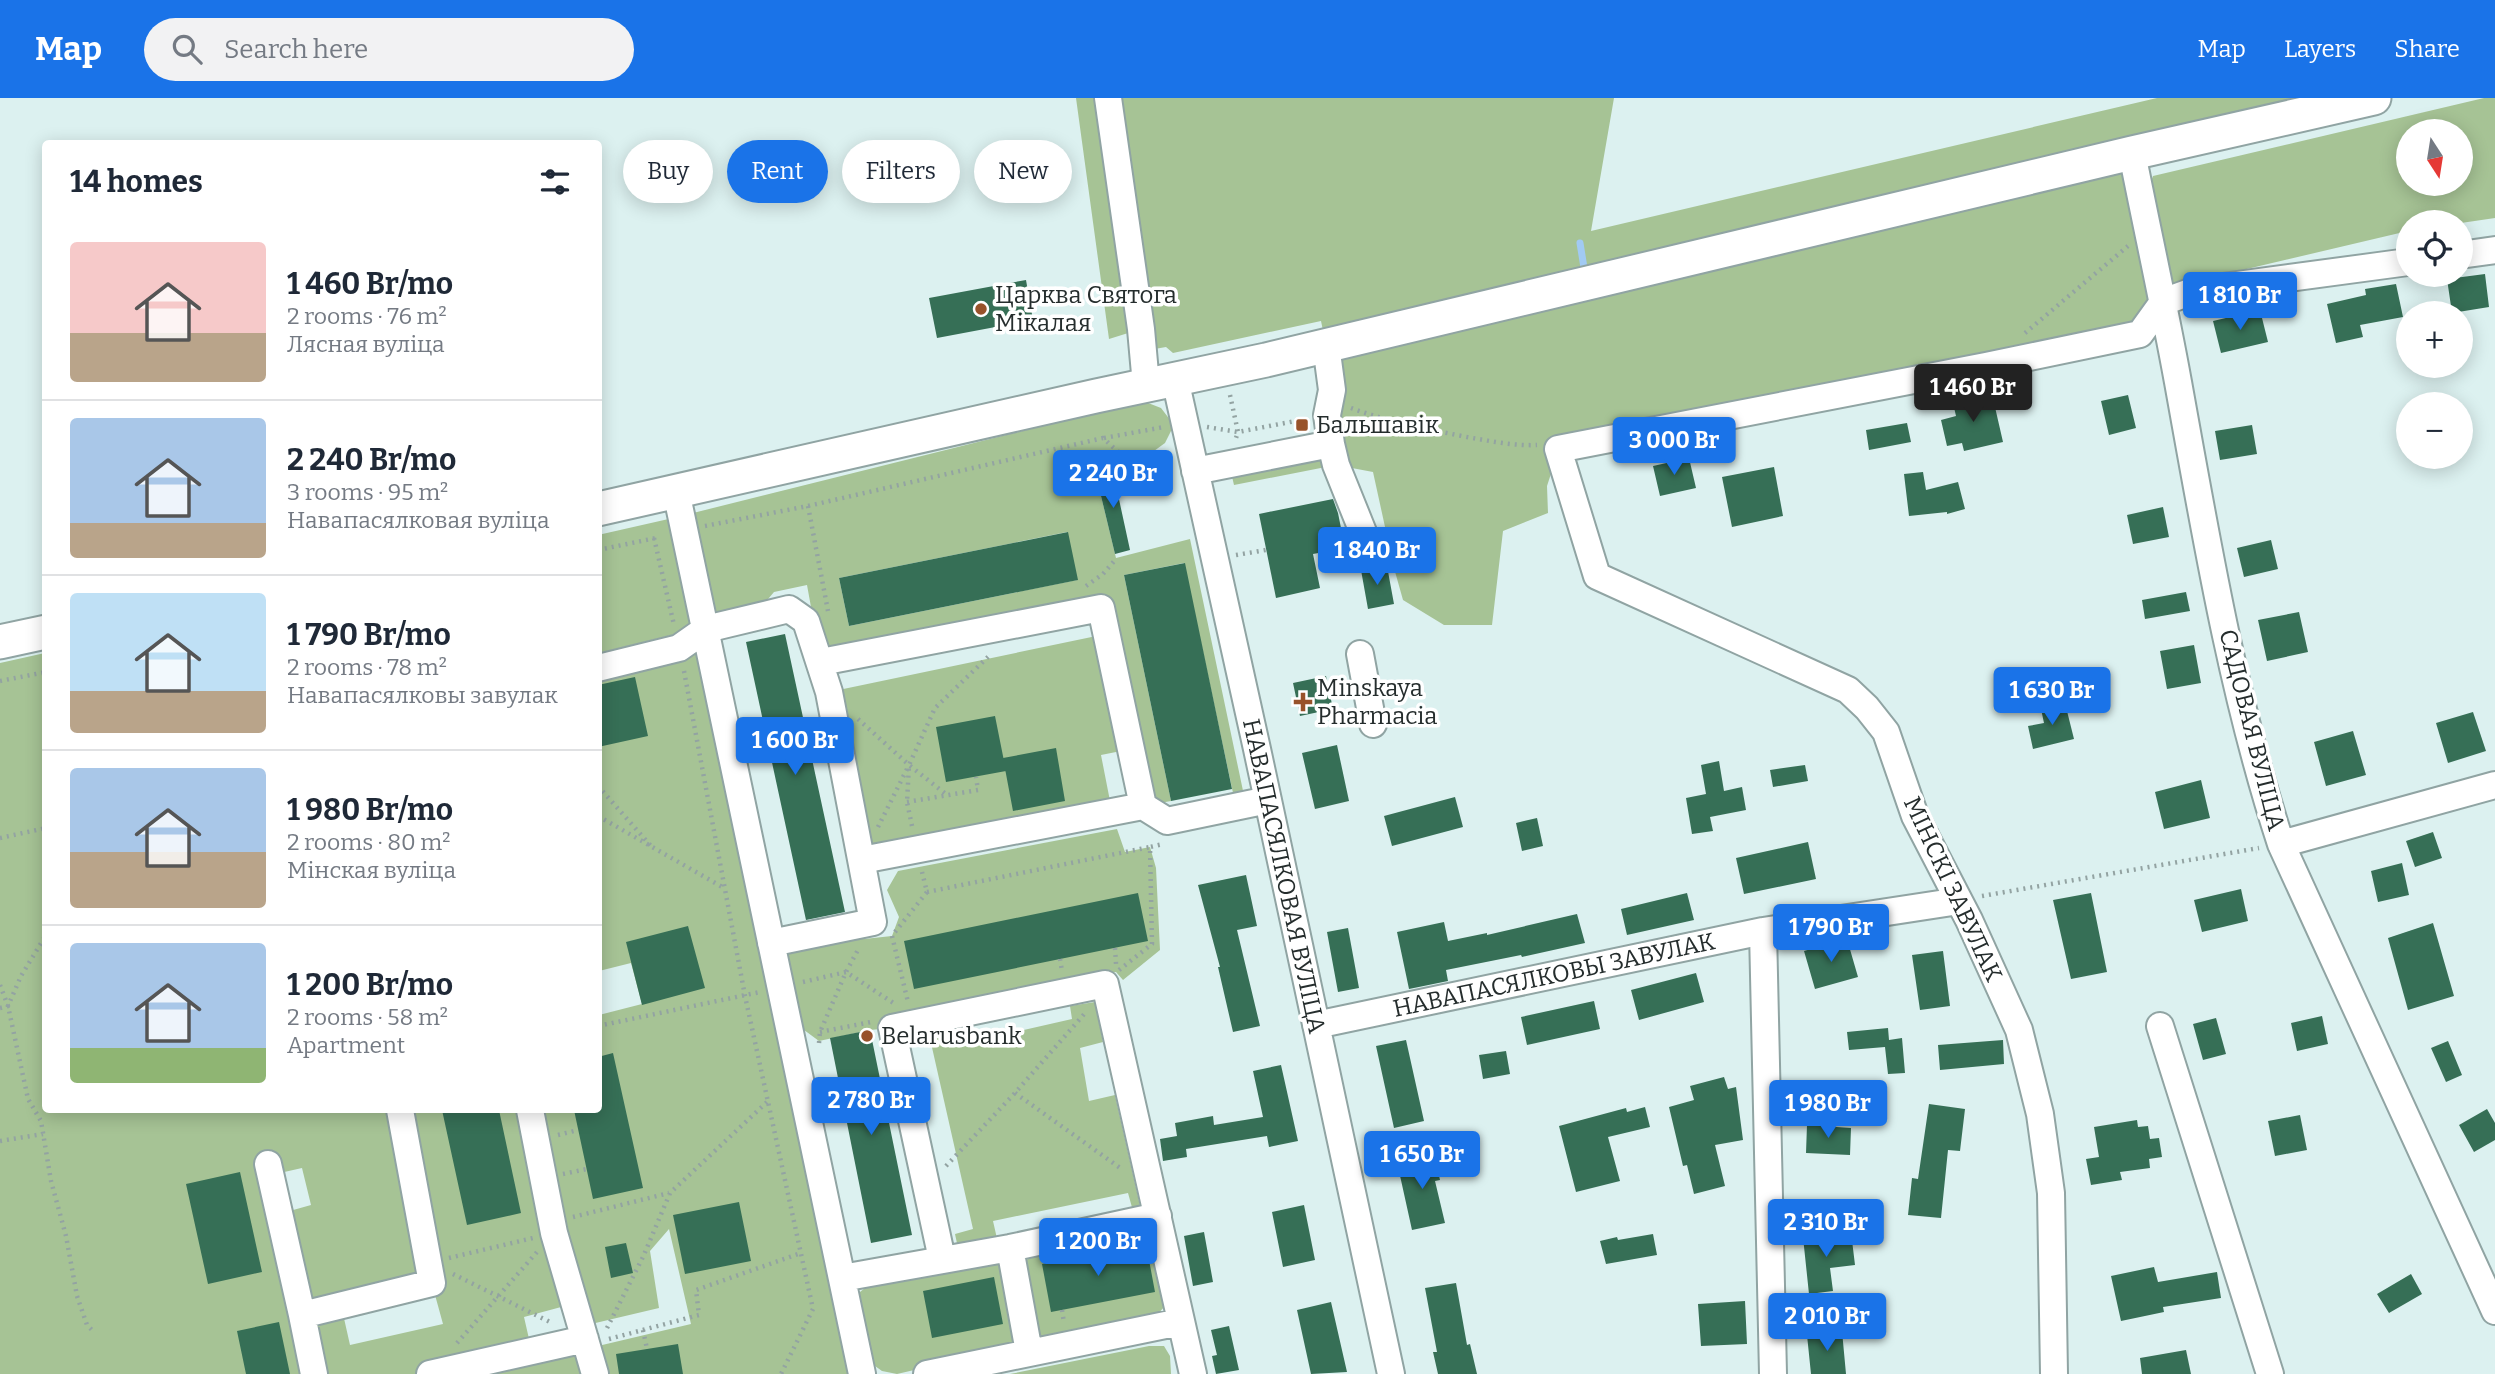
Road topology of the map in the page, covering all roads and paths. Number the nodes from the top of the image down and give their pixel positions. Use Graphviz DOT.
graph roads {
  1 [pos="1108,98"];
  2 [pos="2374,98"];
  3 [pos="2132,153"];
  4 [pos="2147,230"];
  5 [pos="2495,250"];
  6 [pos="2473,253"];
  7 [pos="2396,264"];
  8 [pos="2163,302"];
  9 [pos="1326,345"];
  10 [pos="1986,366"];
  11 [pos="1224,370"];
  12 [pos="1161,382"];
  13 [pos="1322,416"];
  14 [pos="1184,424"];
  15 [pos="1238,432"];
  16 [pos="1103,438"];
  17 [pos="1331,444"];
  18 [pos="1558,449"];
  19 [pos="1125,458"];
  20 [pos="1237,463"];
  21 [pos="1195,471"];
  22 [pos="676,491"];
  23 [pos="807,506"];
  24 [pos="602,508"];
  25 [pos="685,531"];
  26 [pos="654,538"];
  27 [pos="1367,542"];
  28 [pos="602,549"];
  29 [pos="1116,559"];
  30 [pos="1103,573"];
  31 [pos="829,618"];
  32 [pos="706,629"];
  33 [pos="42,633"];
  34 [pos="0,642"];
  35 [pos="679,648"];
  36 [pos="994,652"];
  37 [pos="1360,654"];
  38 [pos="821,662"];
  39 [pos="602,666"];
  40 [pos="42,673"];
  41 [pos="0,681"];
  42 [pos="830,692"];
  43 [pos="1373,724"];
  44 [pos="909,765"];
  45 [pos="975,777"];
  46 [pos="2495,785"];
  47 [pos="602,790"];
  48 [pos="947,796"];
  49 [pos="1268,800"];
  50 [pos="907,802"];
  51 [pos="1143,806"];
  52 [pos="602,818"];
  53 [pos="42,829"];
  54 [pos="0,838"];
  55 [pos="2281,844"];
  56 [pos="1150,847"];
  57 [pos="656,850"];
  58 [pos="916,850"];
  59 [pos="862,860"];
  60 [pos="724,889"];
  61 [pos="927,892"];
  62 [pos="1959,901"];
  63 [pos="882,929"];
  64 [pos="1763,931"];
  65 [pos="42,942"];
  66 [pos="771,943"];
  67 [pos="1115,948"];
  68 [pos="1117,971"];
  69 [pos="846,972"];
  70 [pos="0,985"];
  71 [pos="780,987"];
  72 [pos="745,996"];
  73 [pos="8,1006"];
  74 [pos="0,1008"];
  75 [pos="911,1019"];
  76 [pos="602,1025"];
  77 [pos="1316,1026"];
  78 [pos="2160,1026"];
  79 [pos="819,1041"];
  80 [pos="1015,1093"];
  81 [pos="768,1101"];
  82 [pos="401,1113"];
  83 [pos="531,1113"];
  84 [pos="578,1130"];
  85 [pos="43,1134"];
  86 [pos="551,1136"];
  87 [pos="0,1141"];
  88 [pos="268,1164"];
  89 [pos="587,1169"];
  90 [pos="559,1175"];
  91 [pos="1151,1181"];
  92 [pos="670,1193"];
  93 [pos="1158,1216"];
  94 [pos="561,1226"];
  95 [pos="1010,1248"];
  96 [pos="801,1253"];
  97 [pos="942,1259"];
  98 [pos="428,1262"];
  99 [pos="842,1278"];
  100 [pos="497,1296"];
  101 [pos="2495,1311"];
  102 [pos="302,1315"];
  103 [pos="1180,1322"];
  104 [pos="643,1330"];
  105 [pos="94,1332"];
  106 [pos="585,1339"];
  107 [pos="647,1349"];
  108 [pos="1029,1352"];
  109 [pos="314,1374"];
  110 [pos="430,1374"];
  111 [pos="595,1374"];
  112 [pos="781,1374"];
  113 [pos="862,1374"];
  114 [pos="928,1374"];
  115 [pos="1193,1374"];
  116 [pos="1391,1374"];
  117 [pos="1773,1374"];
  118 [pos="2054,1374"];
  119 [pos="2270,1374"];
  1 -- 12 [label="street, НАВАПАСЯЛКОВАЯ ВУЛІЦА"];
  2 -- 3 [label="main road"];
  3 -- 4 [label="street, САДОВАЯ ВУЛІЦА"];
  3 -- 9 [label="main road"];
  4 -- 8 [label="street, САДОВАЯ ВУЛІЦА"];
  4 -- 10 [label="path"];
  5 -- 6 [label="street"];
  7 -- 8 [label="street"];
  8 -- 10 [label="street"];
  8 -- 55 [label="street, САДОВАЯ ВУЛІЦА"];
  9 -- 11 [label="main road"];
  9 -- 13 [label="street"];
  10 -- 18 [label="street"];
  11 -- 12 [label="main road"];
  11 -- 15 [label="path"];
  12 -- 14 [label="street, НАВАПАСЯЛКОВАЯ ВУЛІЦА"];
  12 -- 22 [label="main road"];
  13 -- 15 [label="path"];
  13 -- 17 [label="street"];
  13 -- 18 [label="path"];
  14 -- 15 [label="path"];
  14 -- 16 [label="path"];
  14 -- 21 [label="street, НАВАПАСЯЛКОВАЯ ВУЛІЦА"];
  15 -- 20 [label="path"];
  16 -- 19 [label="path"];
  16 -- 23 [label="path"];
  17 -- 20 [label="street"];
  17 -- 27 [label="street"];
  18 -- 62 [label="street, МІНСКІ ЗАВУЛАК"];
  20 -- 21 [label="street"];
  21 -- 49 [label="street, НАВАПАСЯЛКОВАЯ ВУЛІЦА"];
  22 -- 24 [label="main road"];
  22 -- 25 [label="street"];
  23 -- 25 [label="path"];
  23 -- 31 [label="path"];
  25 -- 26 [label="path"];
  25 -- 32 [label="street"];
  26 -- 28 [label="path"];
  26 -- 35 [label="path"];
  29 -- 30 [label="path"];
  32 -- 35 [label="street"];
  32 -- 38 [label="street"];
  32 -- 66 [label="street"];
  33 -- 34 [label="main road"];
  35 -- 39 [label="street"];
  35 -- 60 [label="path"];
  36 -- 44 [label="path"];
  37 -- 43 [label="street"];
  38 -- 42 [label="street"];
  38 -- 51 [label="street"];
  40 -- 41 [label="path"];
  42 -- 44 [label="path"];
  42 -- 59 [label="street"];
  44 -- 48 [label="path"];
  44 -- 50 [label="path"];
  44 -- 59 [label="path"];
  45 -- 48 [label="path"];
  46 -- 55 [label="street"];
  47 -- 57 [label="path"];
  48 -- 50 [label="path"];
  49 -- 51 [label="street"];
  49 -- 77 [label="street, НАВАПАСЯЛКОВАЯ ВУЛІЦА"];
  50 -- 58 [label="path"];
  51 -- 58 [label="street"];
  52 -- 57 [label="path"];
  53 -- 54 [label="path"];
  55 -- 62 [label="path"];
  55 -- 101 [label="street, САДОВАЯ ВУЛІЦА"];
  56 -- 61 [label="path"];
  57 -- 60 [label="path"];
  58 -- 59 [label="street"];
  58 -- 61 [label="path"];
  59 -- 63 [label="street"];
  60 -- 72 [label="path"];
  61 -- 63 [label="path"];
  62 -- 64 [label="street, НАВАПАСЯЛКОВЫ ЗАВУЛАК"];
  62 -- 118 [label="street, МІНСКІ ЗАВУЛАК"];
  63 -- 66 [label="street"];
  63 -- 69 [label="path"];
  63 -- 75 [label="path"];
  64 -- 77 [label="street, НАВАПАСЯЛКОВЫ ЗАВУЛАК"];
  64 -- 117 [label="street"];
  65 -- 73 [label="path"];
  66 -- 71 [label="street"];
  67 -- 68 [label="path"];
  69 -- 71 [label="path"];
  69 -- 75 [label="path"];
  69 -- 79 [label="path"];
  70 -- 73 [label="path"];
  71 -- 99 [label="street"];
  72 -- 76 [label="path"];
  72 -- 81 [label="path"];
  73 -- 74 [label="path"];
  73 -- 85 [label="path"];
  75 -- 91 [label="street"];
  75 -- 97 [label="street"];
  77 -- 116 [label="street, НАВАПАСЯЛКОВАЯ ВУЛІЦА"];
  78 -- 119 [label="street"];
  80 -- 91 [label="path"];
  81 -- 92 [label="path"];
  81 -- 96 [label="path"];
  82 -- 98 [label="street"];
  83 -- 94 [label="street"];
  84 -- 86 [label="path"];
  85 -- 87 [label="path"];
  85 -- 105 [label="path"];
  88 -- 102 [label="street"];
  89 -- 90 [label="path"];
  91 -- 93 [label="street"];
  92 -- 94 [label="path"];
  92 -- 104 [label="path"];
  93 -- 95 [label="street"];
  93 -- 103 [label="street"];
  94 -- 98 [label="path"];
  94 -- 100 [label="path"];
  94 -- 106 [label="street"];
  95 -- 97 [label="street"];
  95 -- 108 [label="street"];
  96 -- 104 [label="path"];
  96 -- 112 [label="path"];
  97 -- 99 [label="street"];
  98 -- 100 [label="path"];
  98 -- 102 [label="street"];
  99 -- 113 [label="street"];
  100 -- 106 [label="path"];
  100 -- 110 [label="path"];
  102 -- 109 [label="street"];
  103 -- 108 [label="street"];
  103 -- 115 [label="street"];
  104 -- 107 [label="path"];
  106 -- 110 [label="street"];
  106 -- 111 [label="street"];
  108 -- 114 [label="street"];
}
